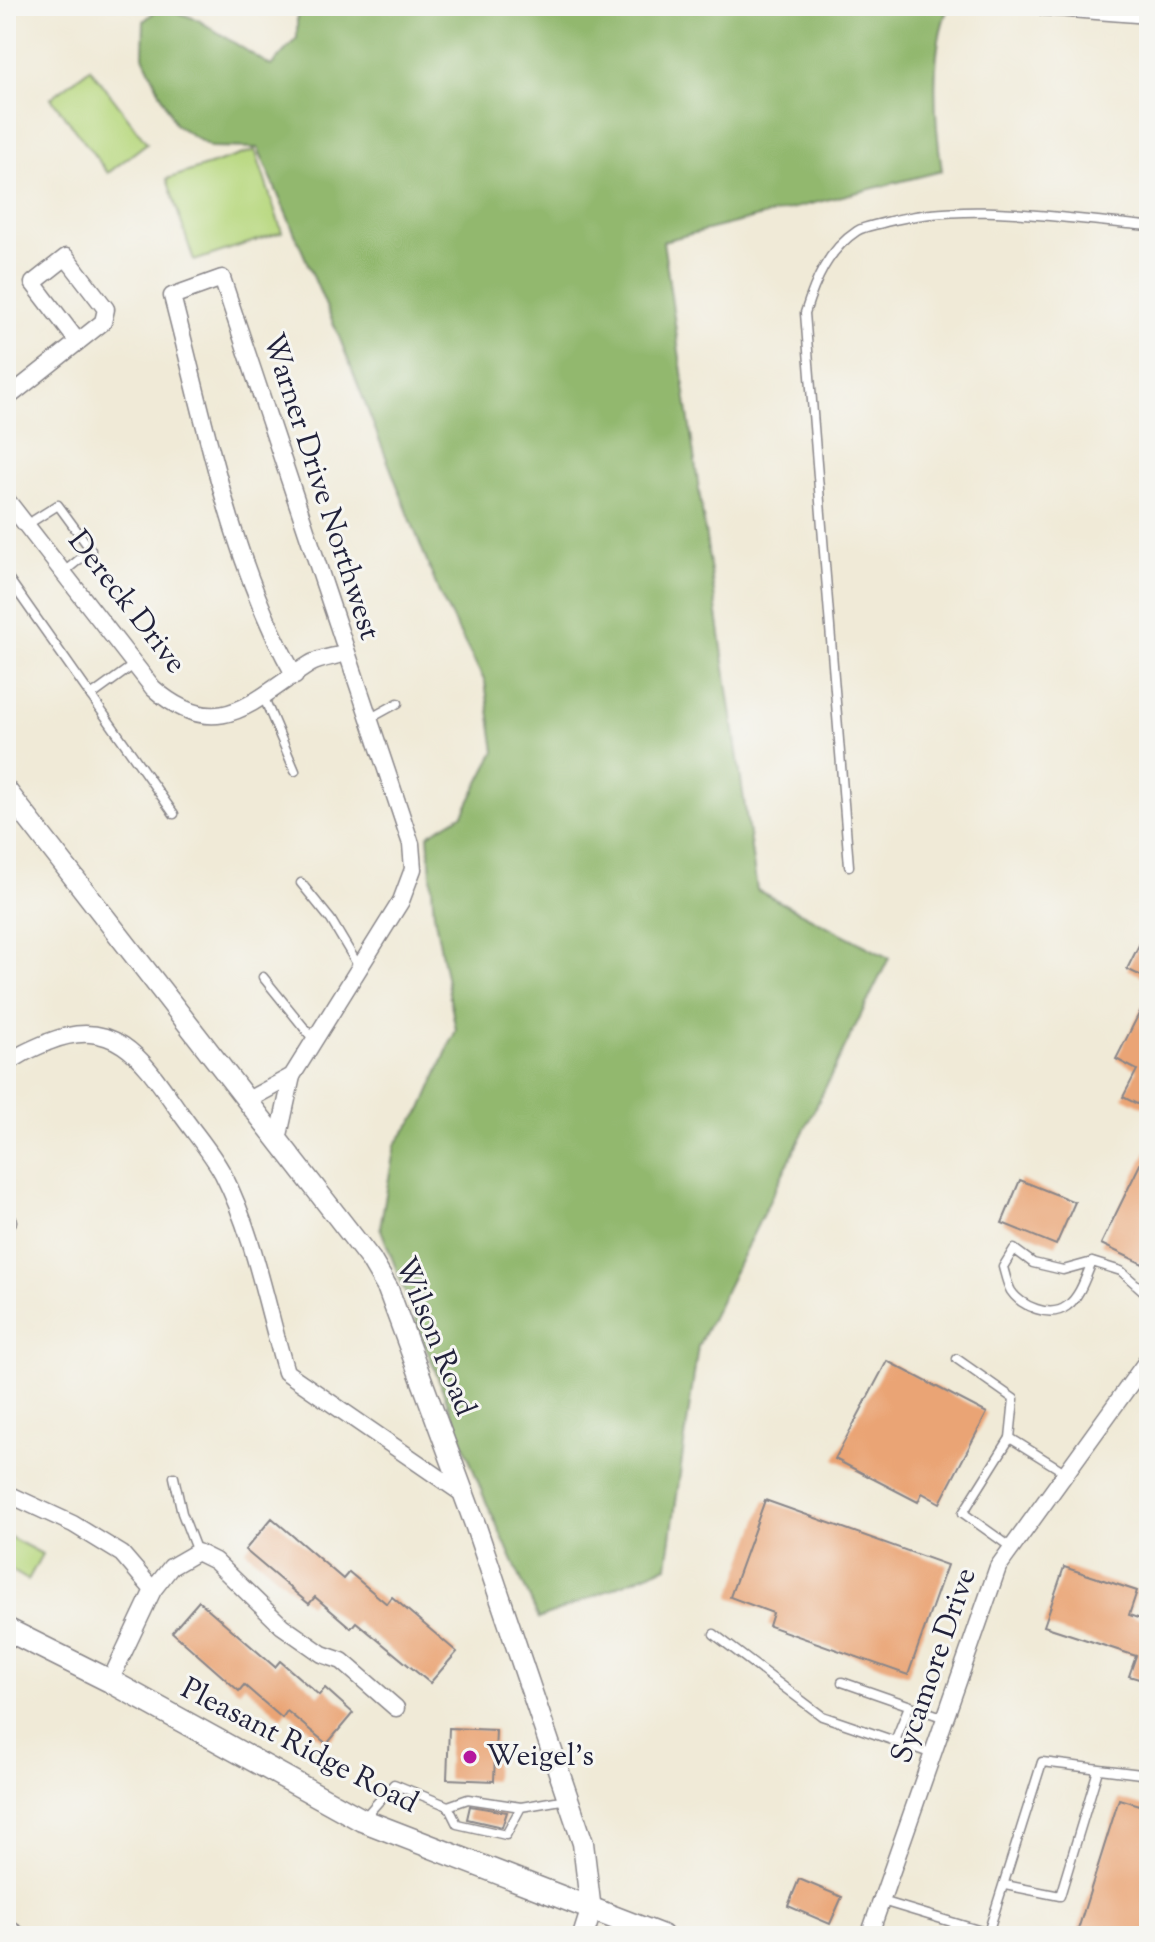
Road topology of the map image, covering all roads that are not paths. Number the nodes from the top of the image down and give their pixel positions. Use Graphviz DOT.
graph roads {
  1 [pos="1044,7"];
  2 [pos="1149,15"];
  3 [pos="1149,226"];
  4 [pos="78,342"];
  5 [pos="6,399"];
  6 [pos="6,499"];
  7 [pos="28,524"];
  8 [pos="65,571"];
  9 [pos="6,575"];
  10 [pos="346,653"];
  11 [pos="135,664"];
  12 [pos="295,676"];
  13 [pos="91,696"];
  14 [pos="264,698"];
  15 [pos="398,703"];
  16 [pos="368,719"];
  17 [pos="295,771"];
  18 [pos="6,790"];
  19 [pos="174,814"];
  20 [pos="849,866"];
  21 [pos="301,883"];
  22 [pos="360,968"];
  23 [pos="263,977"];
  24 [pos="315,1040"];
  25 [pos="6,1065"];
  26 [pos="292,1076"];
  27 [pos="248,1100"];
  28 [pos="278,1140"];
  29 [pos="1092,1262"];
  30 [pos="1149,1296"];
  31 [pos="1149,1358"];
  32 [pos="957,1359"];
  33 [pos="1010,1438"];
  34 [pos="1066,1473"];
  35 [pos="174,1477"];
  36 [pos="6,1493"];
  37 [pos="463,1494"];
  38 [pos="1012,1548"];
  39 [pos="197,1552"];
  40 [pos="153,1590"];
  41 [pos="6,1629"];
  42 [pos="714,1634"];
  43 [pos="110,1681"];
  44 [pos="842,1682"];
  45 [pos="909,1706"];
  46 [pos="396,1708"];
  47 [pos="946,1719"];
  48 [pos="895,1741"];
  49 [pos="934,1754"];
  50 [pos="1098,1770"];
  51 [pos="1149,1775"];
  52 [pos="568,1799"];
  53 [pos="448,1806"];
  54 [pos="521,1807"];
  55 [pos="362,1820"];
  56 [pos="1005,1885"];
  57 [pos="882,1901"];
  58 [pos="591,1911"];
  59 [pos="6,1927"];
  60 [pos="988,1934"];
  61 [pos="20,1936"];
  62 [pos="583,1936"];
  63 [pos="662,1936"];
  64 [pos="869,1936"];
  1 -- 2 [label="street"];
  3 -- 20 [label="lane"];
  4 -- 4 [label="street"];
  4 -- 5 [label="street"];
  6 -- 7 [label="street, Dereck Drive"];
  7 -- 8 [label="street, Dereck Drive"];
  7 -- 8 [label="lane"];
  8 -- 11 [label="street, Dereck Drive"];
  9 -- 13 [label="lane"];
  10 -- 12 [label="street, Dereck Drive"];
  10 -- 12 [label="street, Warner Drive Northwest"];
  10 -- 16 [label="street, Warner Drive Northwest"];
  11 -- 13 [label="lane"];
  11 -- 14 [label="street, Dereck Drive"];
  12 -- 14 [label="street, Dereck Drive"];
  13 -- 19 [label="lane"];
  14 -- 17 [label="lane"];
  15 -- 16 [label="lane"];
  16 -- 22 [label="street, Warner Drive Northwest"];
  18 -- 27 [label="street, Wilson Road"];
  21 -- 22 [label="lane"];
  22 -- 24 [label="street, Warner Drive Northwest"];
  23 -- 24 [label="lane"];
  24 -- 26 [label="street, Warner Drive Northwest"];
  25 -- 37 [label="street"];
  26 -- 27 [label="street, Warner Drive Northwest"];
  26 -- 28 [label="street"];
  27 -- 28 [label="street, Wilson Road"];
  28 -- 37 [label="street, Wilson Road"];
  29 -- 29 [label="lane"];
  29 -- 30 [label="lane"];
  31 -- 34 [label="street, Sycamore Drive"];
  32 -- 33 [label="lane"];
  33 -- 34 [label="lane"];
  33 -- 38 [label="lane"];
  34 -- 38 [label="street, Sycamore Drive"];
  35 -- 39 [label="lane"];
  36 -- 40 [label="street"];
  37 -- 52 [label="street, Wilson Road"];
  38 -- 47 [label="street, Sycamore Drive"];
  39 -- 40 [label="street"];
  39 -- 46 [label="street"];
  40 -- 43 [label="street"];
  41 -- 43 [label="main road, Pleasant Ridge Road"];
  42 -- 48 [label="lane"];
  43 -- 55 [label="main road, Pleasant Ridge Road"];
  44 -- 45 [label="lane"];
  45 -- 47 [label="lane"];
  45 -- 48 [label="lane"];
  47 -- 49 [label="street, Sycamore Drive"];
  48 -- 49 [label="lane"];
  49 -- 57 [label="street, Sycamore Drive"];
  50 -- 51 [label="lane"];
  50 -- 56 [label="lane"];
  50 -- 56 [label="lane"];
  52 -- 54 [label="lane"];
  52 -- 58 [label="street, Wilson Road"];
  53 -- 54 [label="lane"];
  53 -- 54 [label="lane"];
  53 -- 55 [label="lane"];
  55 -- 58 [label="main road, Pleasant Ridge Road"];
  56 -- 60 [label="lane"];
  57 -- 60 [label="lane"];
  57 -- 64 [label="street, Sycamore Drive"];
  58 -- 62 [label="street"];
  58 -- 63 [label="main road, Pleasant Ridge Road"];
  59 -- 61 [label="street"];
}
